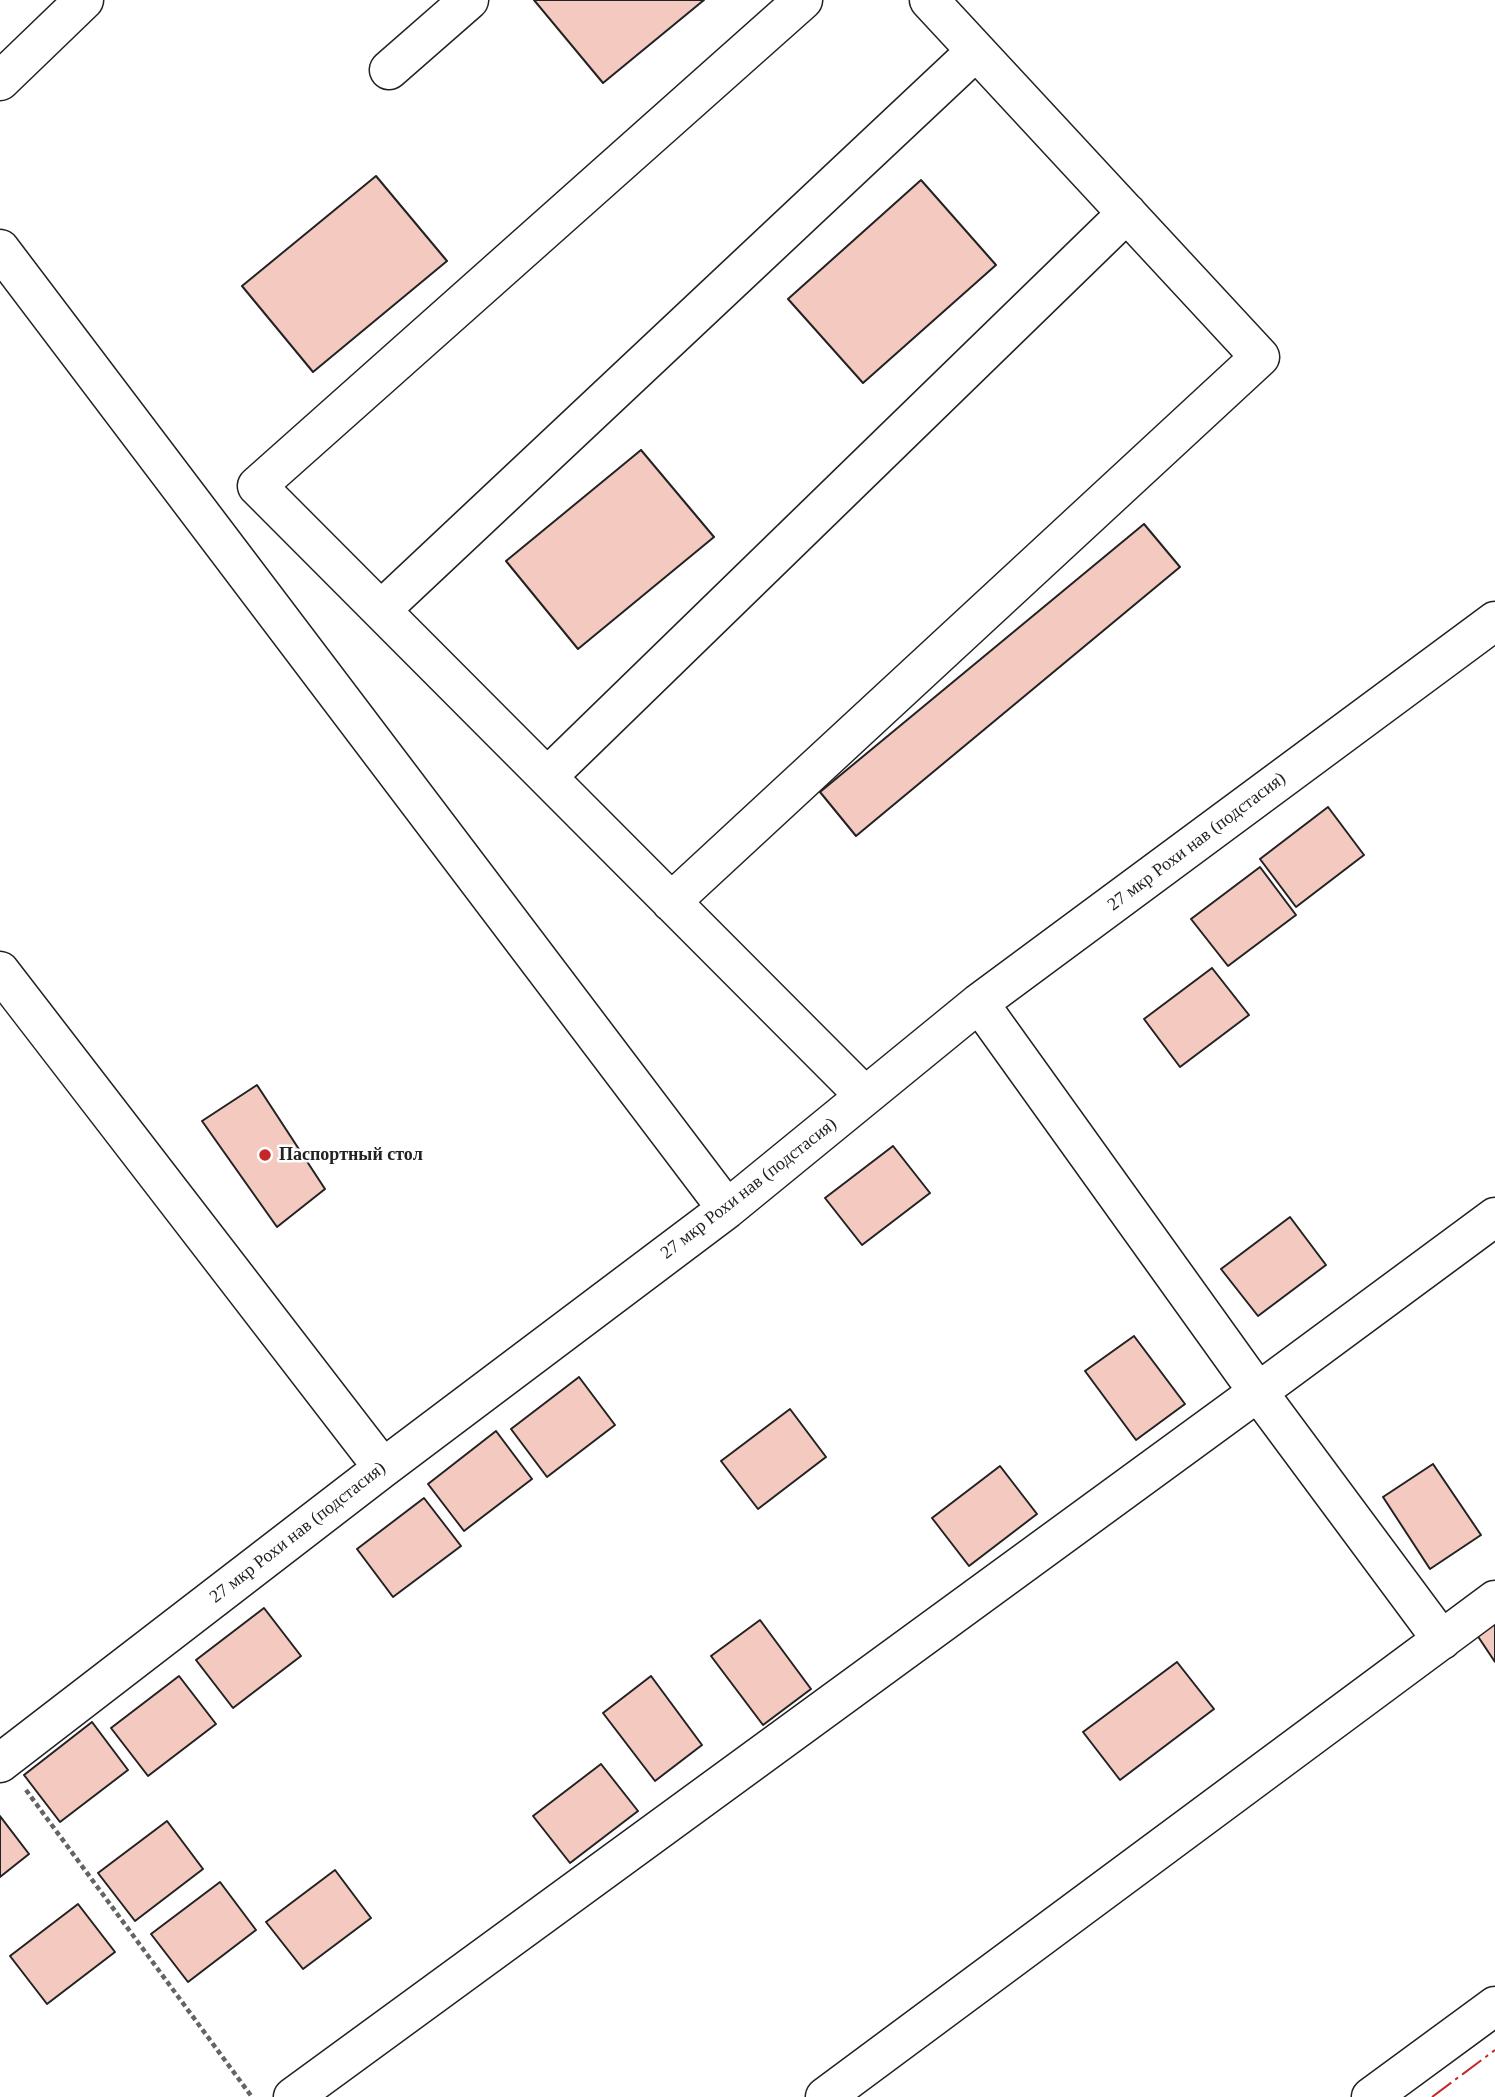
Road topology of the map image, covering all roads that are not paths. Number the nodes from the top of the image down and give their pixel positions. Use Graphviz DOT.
graph roads {
  1 [pos="84,0"];
  2 [pos="469,0"];
  3 [pos="803,0"];
  4 [pos="929,0"];
  5 [pos="976,51"];
  6 [pos="389,70"];
  7 [pos="0,81"];
  8 [pos="1126,213"];
  9 [pos="0,249"];
  10 [pos="381,610"];
  11 [pos="1495,621"];
  12 [pos="547,777"];
  13 [pos="671,902"];
  14 [pos="0,971"];
  15 [pos="979,1003"];
  16 [pos="865,1097"];
  17 [pos="727,1209"];
  18 [pos="1495,1217"];
  19 [pos="1258,1392"];
  20 [pos="383,1468"];
  21 [pos="1495,1600"];
  22 [pos="1442,1640"];
  23 [pos="2,1762"];
  24 [pos="1495,2006"];
  25 [pos="293,2097"];
  26 [pos="825,2097"];
  27 [pos="1371,2097"];
  1 -- 7 [label="street"];
  2 -- 6 [label="street"];
  3 -- 10 [label="street"];
  4 -- 5 [label="street"];
  5 -- 8 [label="street"];
  5 -- 10 [label="street"];
  8 -- 12 [label="street"];
  8 -- 13 [label="street"];
  9 -- 17 [label="street"];
  10 -- 12 [label="street"];
  11 -- 15 [label="street, 27 мкр Рохи нав (подстасия)"];
  12 -- 13 [label="street"];
  13 -- 16 [label="street"];
  14 -- 20 [label="street"];
  15 -- 16 [label="street, 27 мкр Рохи нав (подстасия)"];
  15 -- 19 [label="street"];
  16 -- 17 [label="street, 27 мкр Рохи нав (подстасия)"];
  17 -- 20 [label="street, 27 мкр Рохи нав (подстасия)"];
  18 -- 19 [label="street"];
  19 -- 22 [label="street"];
  19 -- 25 [label="street"];
  20 -- 23 [label="street, 27 мкр Рохи нав (подстасия)"];
  21 -- 22 [label="street"];
  22 -- 26 [label="street"];
  24 -- 27 [label="street"];
}
